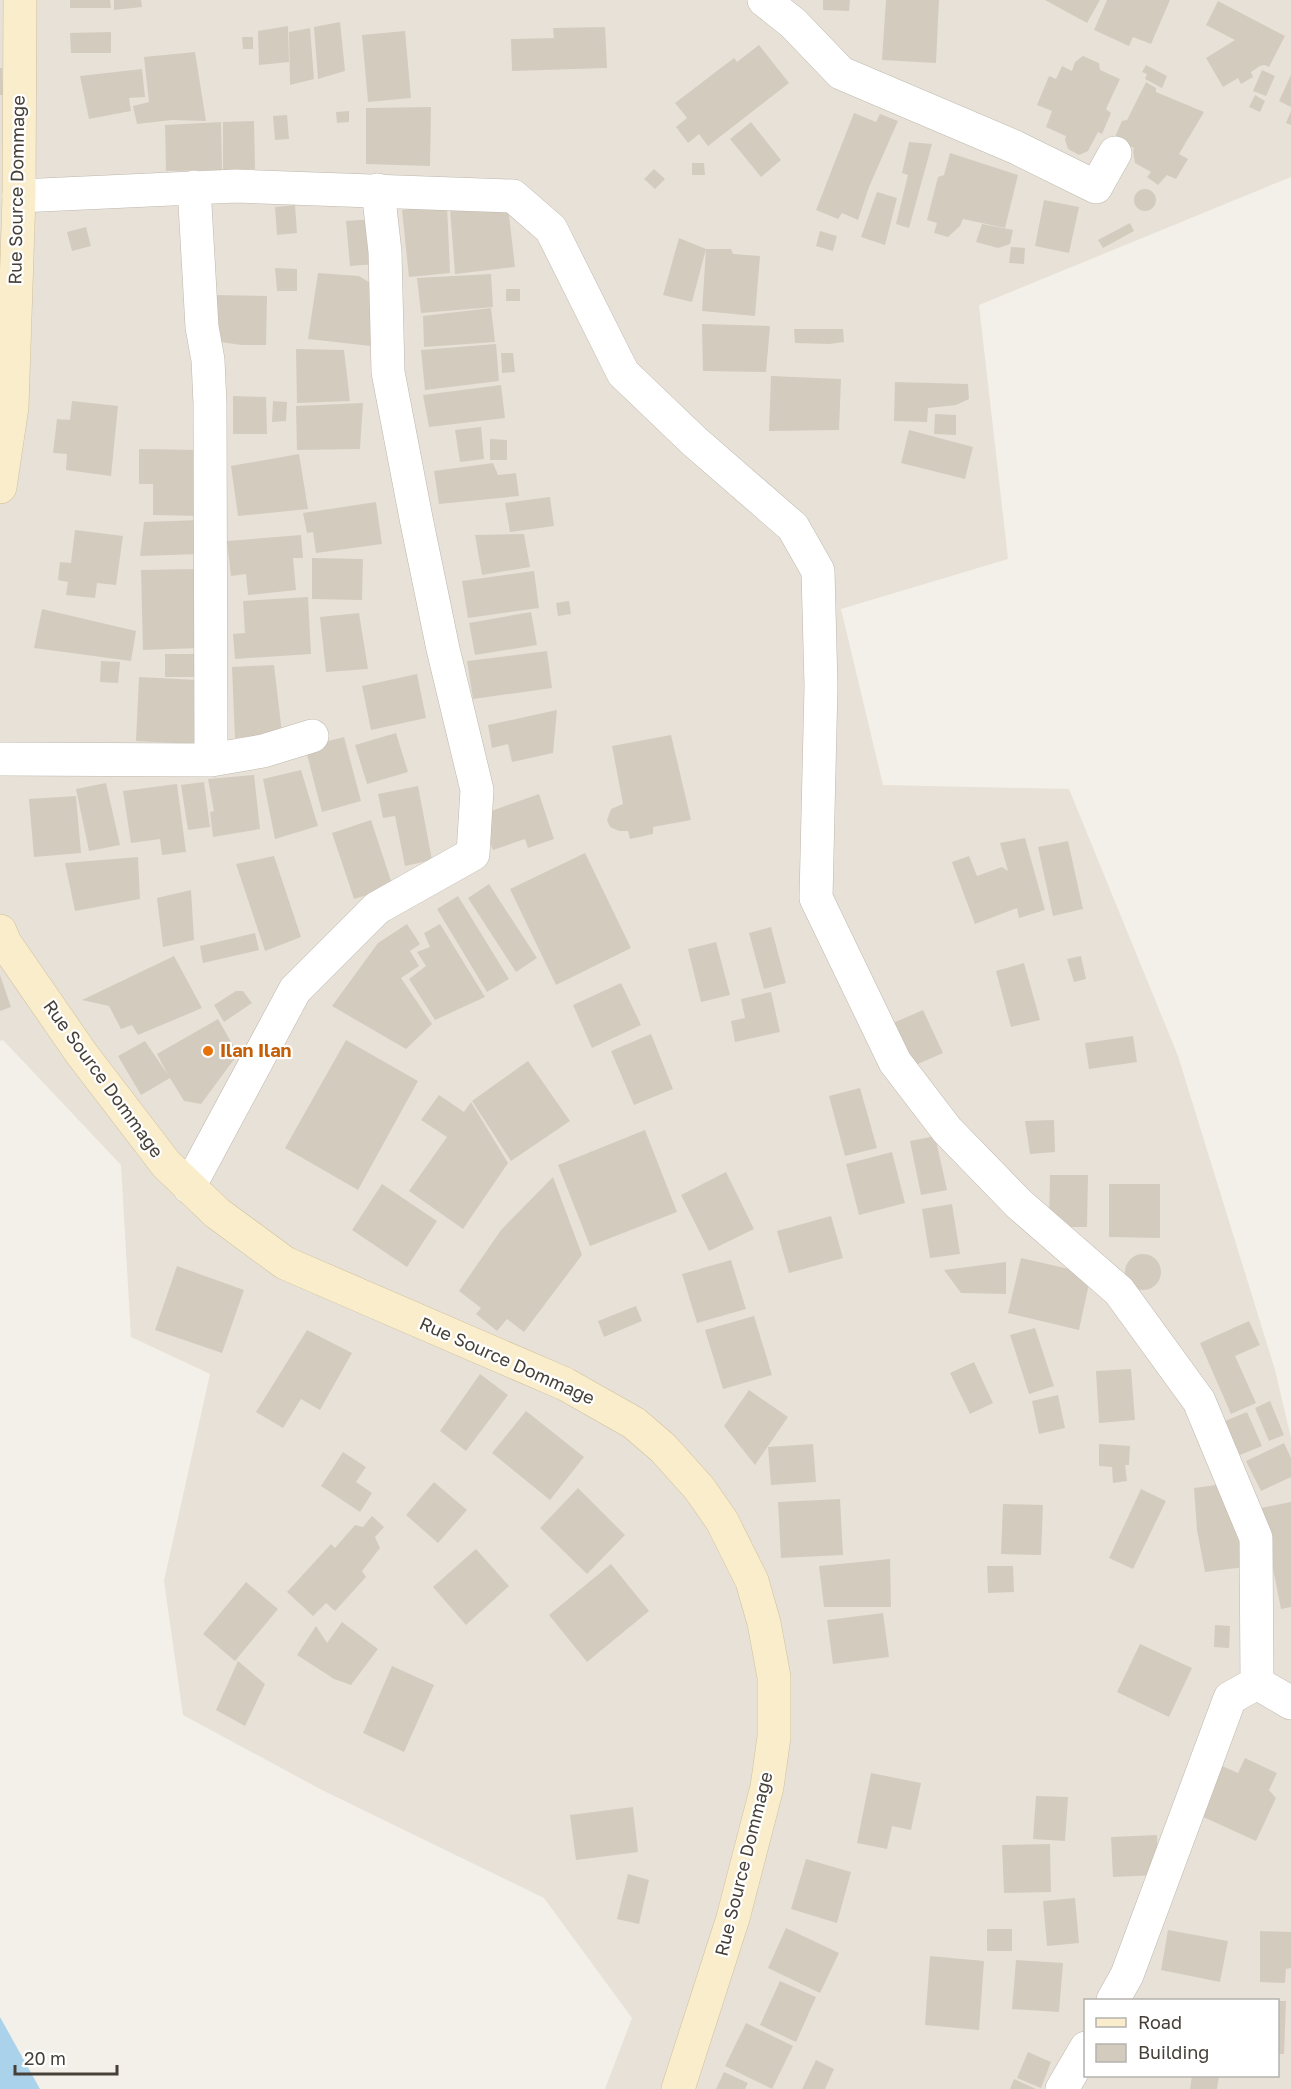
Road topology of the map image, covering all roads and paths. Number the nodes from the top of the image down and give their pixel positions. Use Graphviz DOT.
graph roads {
  1 [pos="20,0"];
  2 [pos="764,0"];
  3 [pos="1115,153"];
  4 [pos="194,187"];
  5 [pos="378,190"];
  6 [pos="19,196"];
  7 [pos="0,487"];
  8 [pos="312,736"];
  9 [pos="0,759"];
  10 [pos="210,760"];
  11 [pos="0,930"];
  12 [pos="189,1187"];
  13 [pos="1257,1683"];
  14 [pos="1291,1702"];
  15 [pos="1114,1999"];
  16 [pos="1084,2051"];
  17 [pos="678,2089"];
  18 [pos="1062,2089"];
  1 -- 6 [label="main road, Rue Source Dommage"];
  2 -- 3 [label="street"];
  4 -- 5 [label="street"];
  4 -- 6 [label="street"];
  4 -- 10 [label="street"];
  5 -- 12 [label="street"];
  5 -- 13 [label="street"];
  6 -- 7 [label="main road, Rue Source Dommage"];
  8 -- 10 [label="street"];
  9 -- 10 [label="street"];
  11 -- 12 [label="main road, Rue Source Dommage"];
  12 -- 17 [label="main road, Rue Source Dommage"];
  13 -- 14 [label="street"];
  13 -- 15 [label="street"];
  16 -- 18 [label="street"];
}
